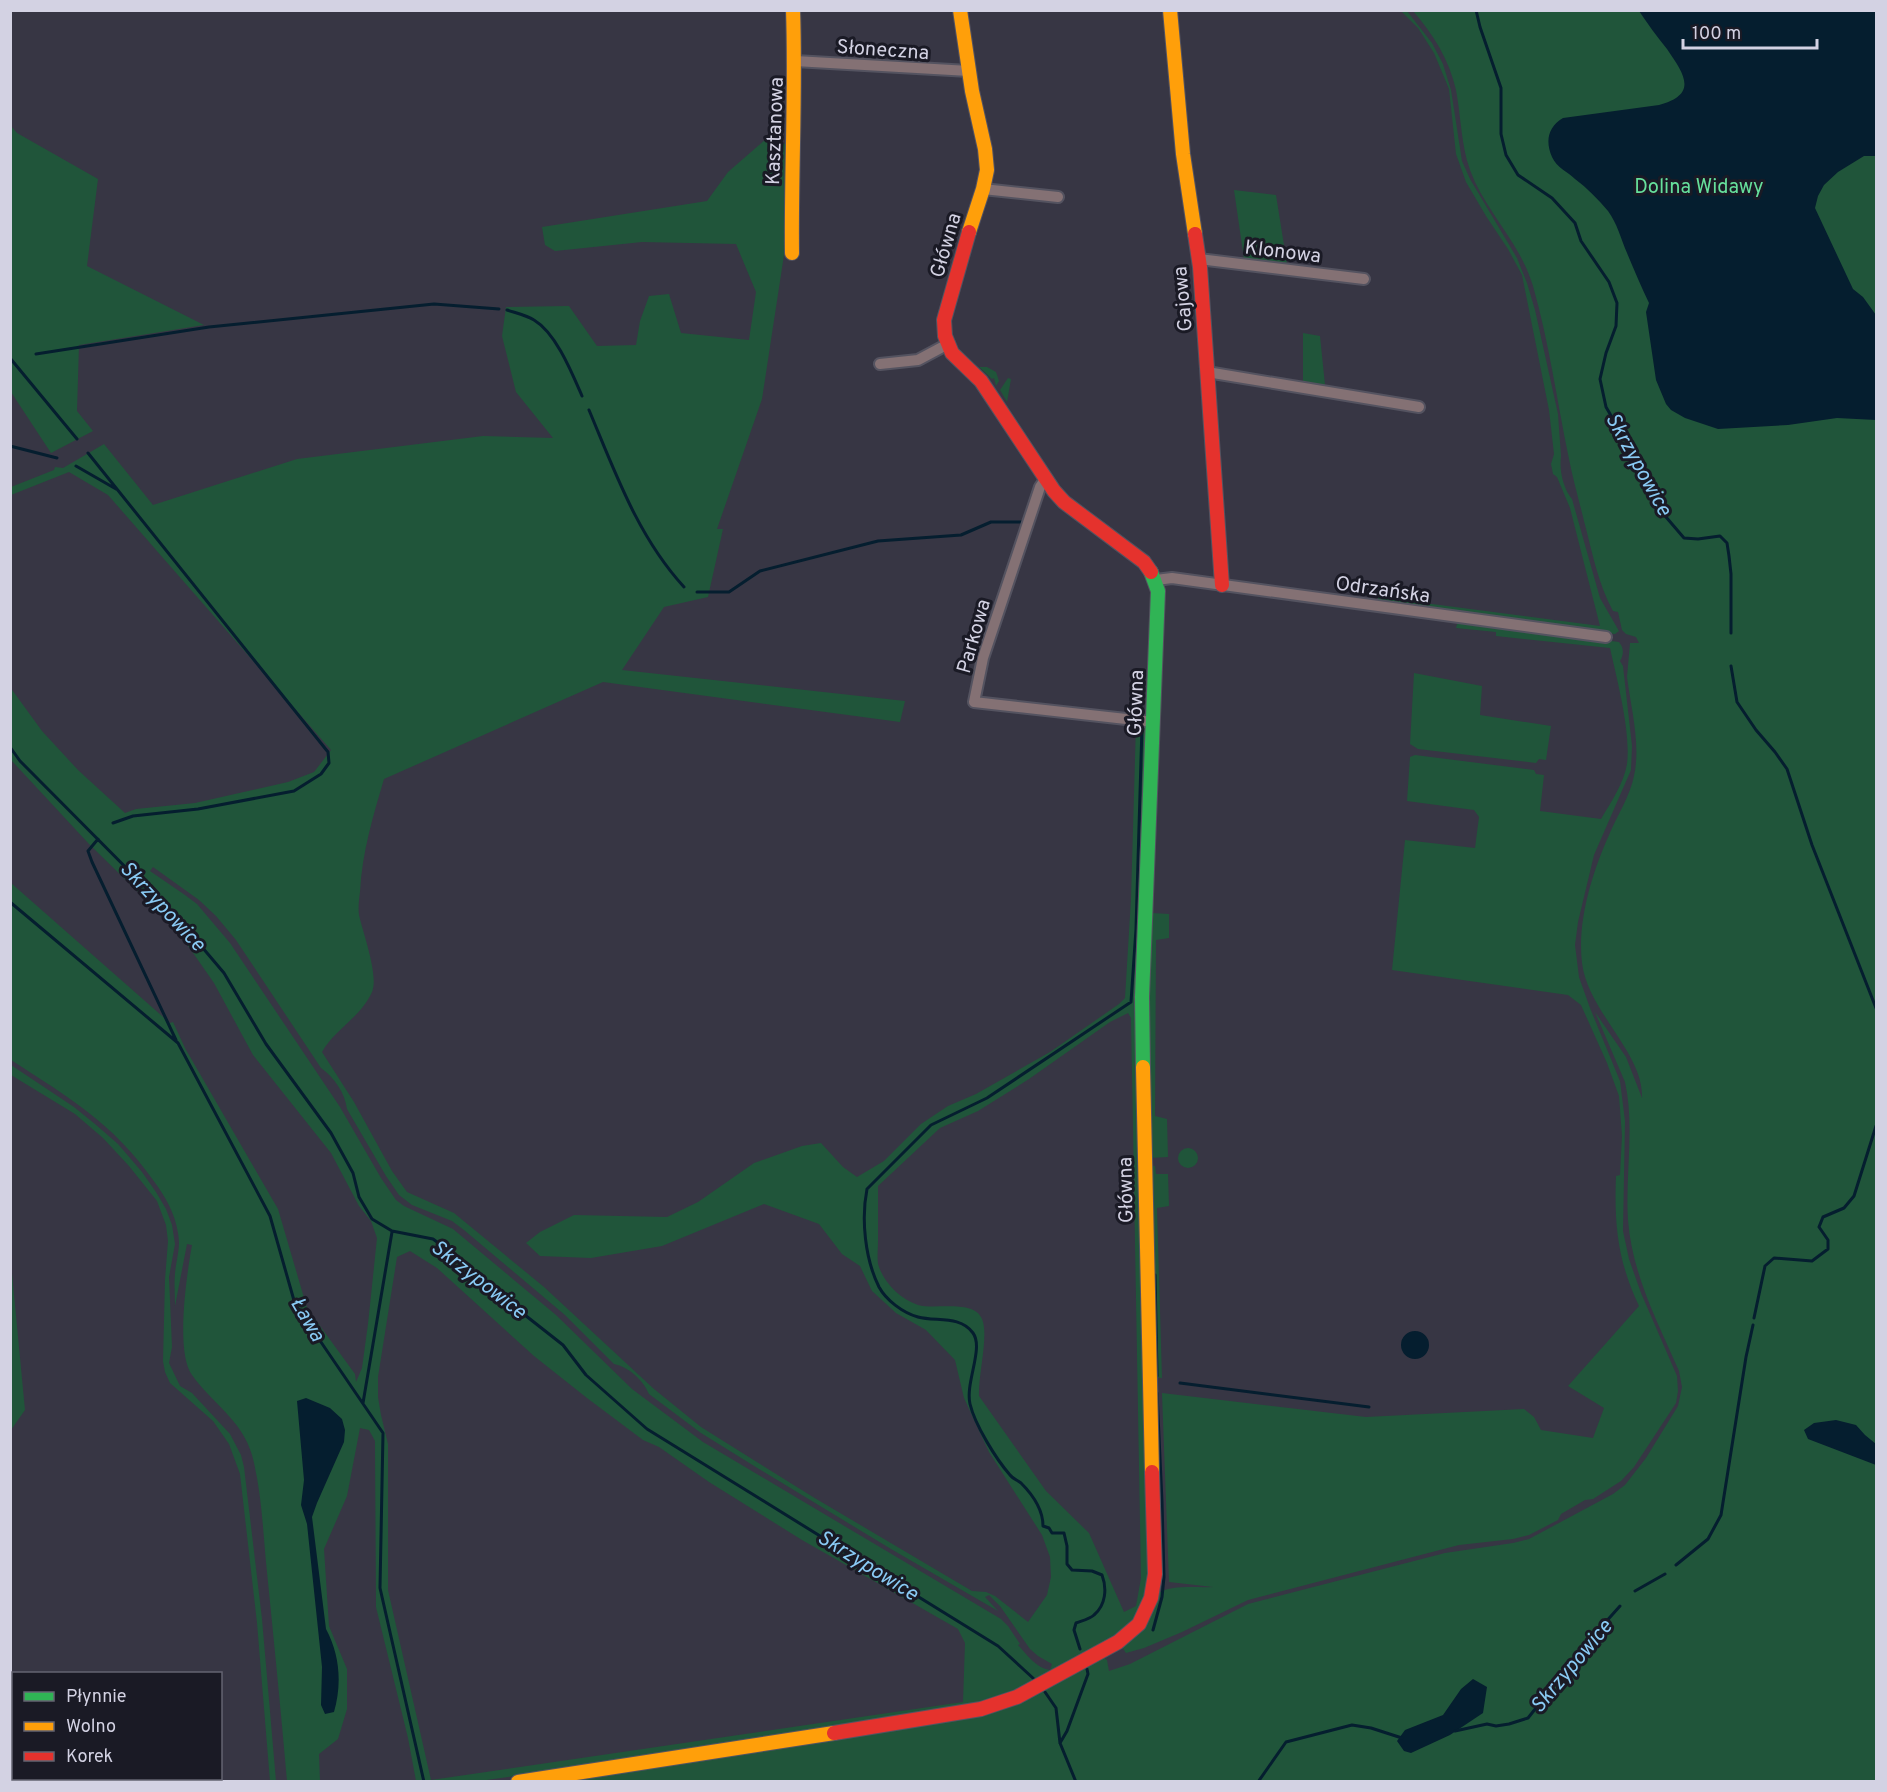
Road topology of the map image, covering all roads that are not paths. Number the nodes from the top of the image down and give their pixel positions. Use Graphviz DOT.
graph roads {
  1 [pos="793,10"];
  2 [pos="960,10"];
  3 [pos="1170,10"];
  4 [pos="795,61"];
  5 [pos="969,71"];
  6 [pos="983,189"];
  7 [pos="1058,197"];
  8 [pos="792,253"];
  9 [pos="1199,259"];
  10 [pos="1364,279"];
  11 [pos="948,344"];
  12 [pos="880,364"];
  13 [pos="1207,372"];
  14 [pos="1419,407"];
  15 [pos="1045,480"];
  16 [pos="1156,580"];
  17 [pos="1222,585"];
  18 [pos="1606,637"];
  19 [pos="1153,722"];
  20 [pos="518,1782"];
  1 -- 4 [label="street, Kasztanowa"];
  2 -- 5 [label="street, Główna"];
  3 -- 9 [label="street, Gajowa"];
  4 -- 5 [label="street, Słoneczna"];
  4 -- 8 [label="street, Kasztanowa"];
  5 -- 6 [label="street, Główna"];
  6 -- 7 [label="street"];
  6 -- 11 [label="street, Główna"];
  9 -- 10 [label="street, Klonowa"];
  9 -- 13 [label="street, Gajowa"];
  11 -- 12 [label="street"];
  11 -- 15 [label="street"];
  13 -- 14 [label="street"];
  13 -- 17 [label="street, Gajowa"];
  15 -- 16 [label="street"];
  15 -- 19 [label="street, Parkowa"];
  16 -- 17 [label="street, Odrzańska"];
  16 -- 19 [label="street, Główna"];
  17 -- 18 [label="street, Odrzańska"];
  19 -- 20 [label="street, Główna"];
}
